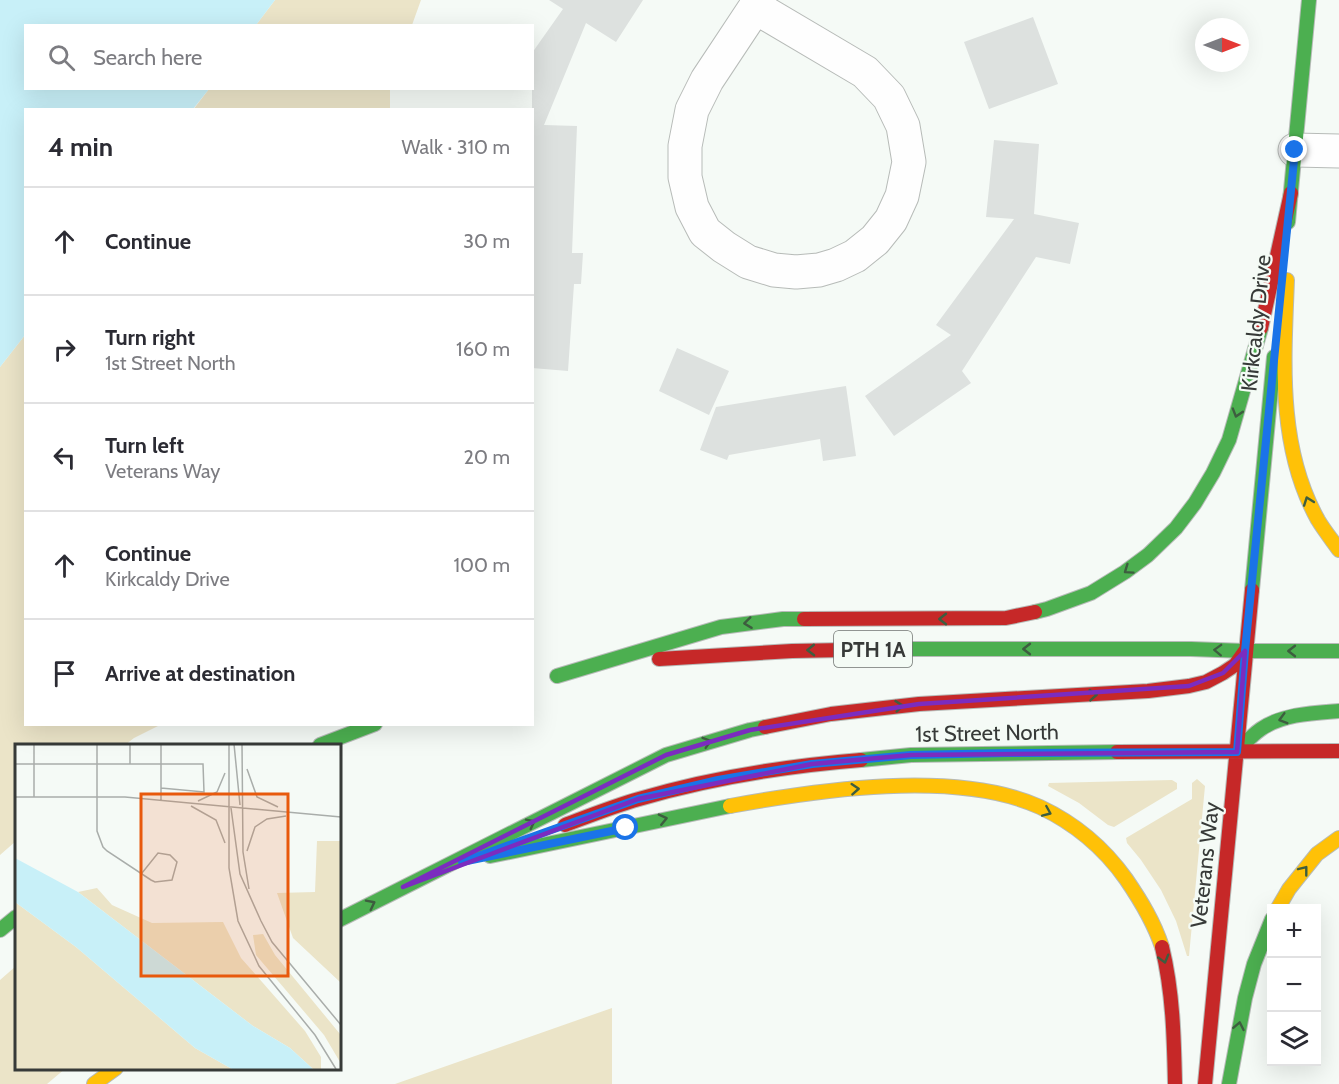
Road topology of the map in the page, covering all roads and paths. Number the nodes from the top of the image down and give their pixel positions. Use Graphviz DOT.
graph roads {
  1 [pos="1309,0"];
  2 [pos="757,3"];
  3 [pos="1295,150"];
  4 [pos="1339,151"];
  5 [pos="1290,193"];
  6 [pos="1339,550"];
  7 [pos="1245,651"];
  8 [pos="1339,651"];
  9 [pos="557,676"];
  10 [pos="541,678"];
  11 [pos="1339,711"];
  12 [pos="370,726"];
  13 [pos="323,744"];
  14 [pos="1339,751"];
  15 [pos="1237,752"];
  16 [pos="1339,838"];
  17 [pos="462,862"];
  18 [pos="403,887"];
  19 [pos="1281,904"];
  20 [pos="15,918"];
  21 [pos="340,919"];
  22 [pos="0,930"];
  23 [pos="1267,932"];
  24 [pos="115,1069"];
  25 [pos="94,1084"];
  26 [pos="1175,1084"];
  27 [pos="1205,1084"];
  28 [pos="1228,1084"];
  1 -- 3 [label="main road, Kirkcaldy Drive"];
  2 -- 2 [label="street"];
  3 -- 4 [label="street"];
  3 -- 5 [label="main road, Kirkcaldy Drive"];
  6 -- 5 [label="main road, one-way"];
  5 -- 7 [label="main road, Kirkcaldy Drive"];
  5 -- 9 [label="main road, one-way"];
  8 -- 7 [label="main road, PTH 1A, one-way"];
  7 -- 9 [label="main road, PTH 1A, one-way"];
  7 -- 15 [label="main road, Veterans Way"];
  18 -- 7 [label="main road, one-way"];
  9 -- 10 [label="main road, PTH 1A"];
  11 -- 15 [label="main road, one-way"];
  12 -- 13 [label="main road"];
  14 -- 15 [label="main road, 1st Street North"];
  15 -- 17 [label="main road, 1st Street North"];
  15 -- 27 [label="main road, Veterans Way"];
  19 -- 16 [label="main road, one-way"];
  17 -- 18 [label="main road, 1st Street North"];
  17 -- 26 [label="main road, one-way"];
  21 -- 18 [label="main road, one-way"];
  20 -- 22 [label="main road"];
  28 -- 23 [label="main road, one-way"];
  24 -- 25 [label="main road"];
}
